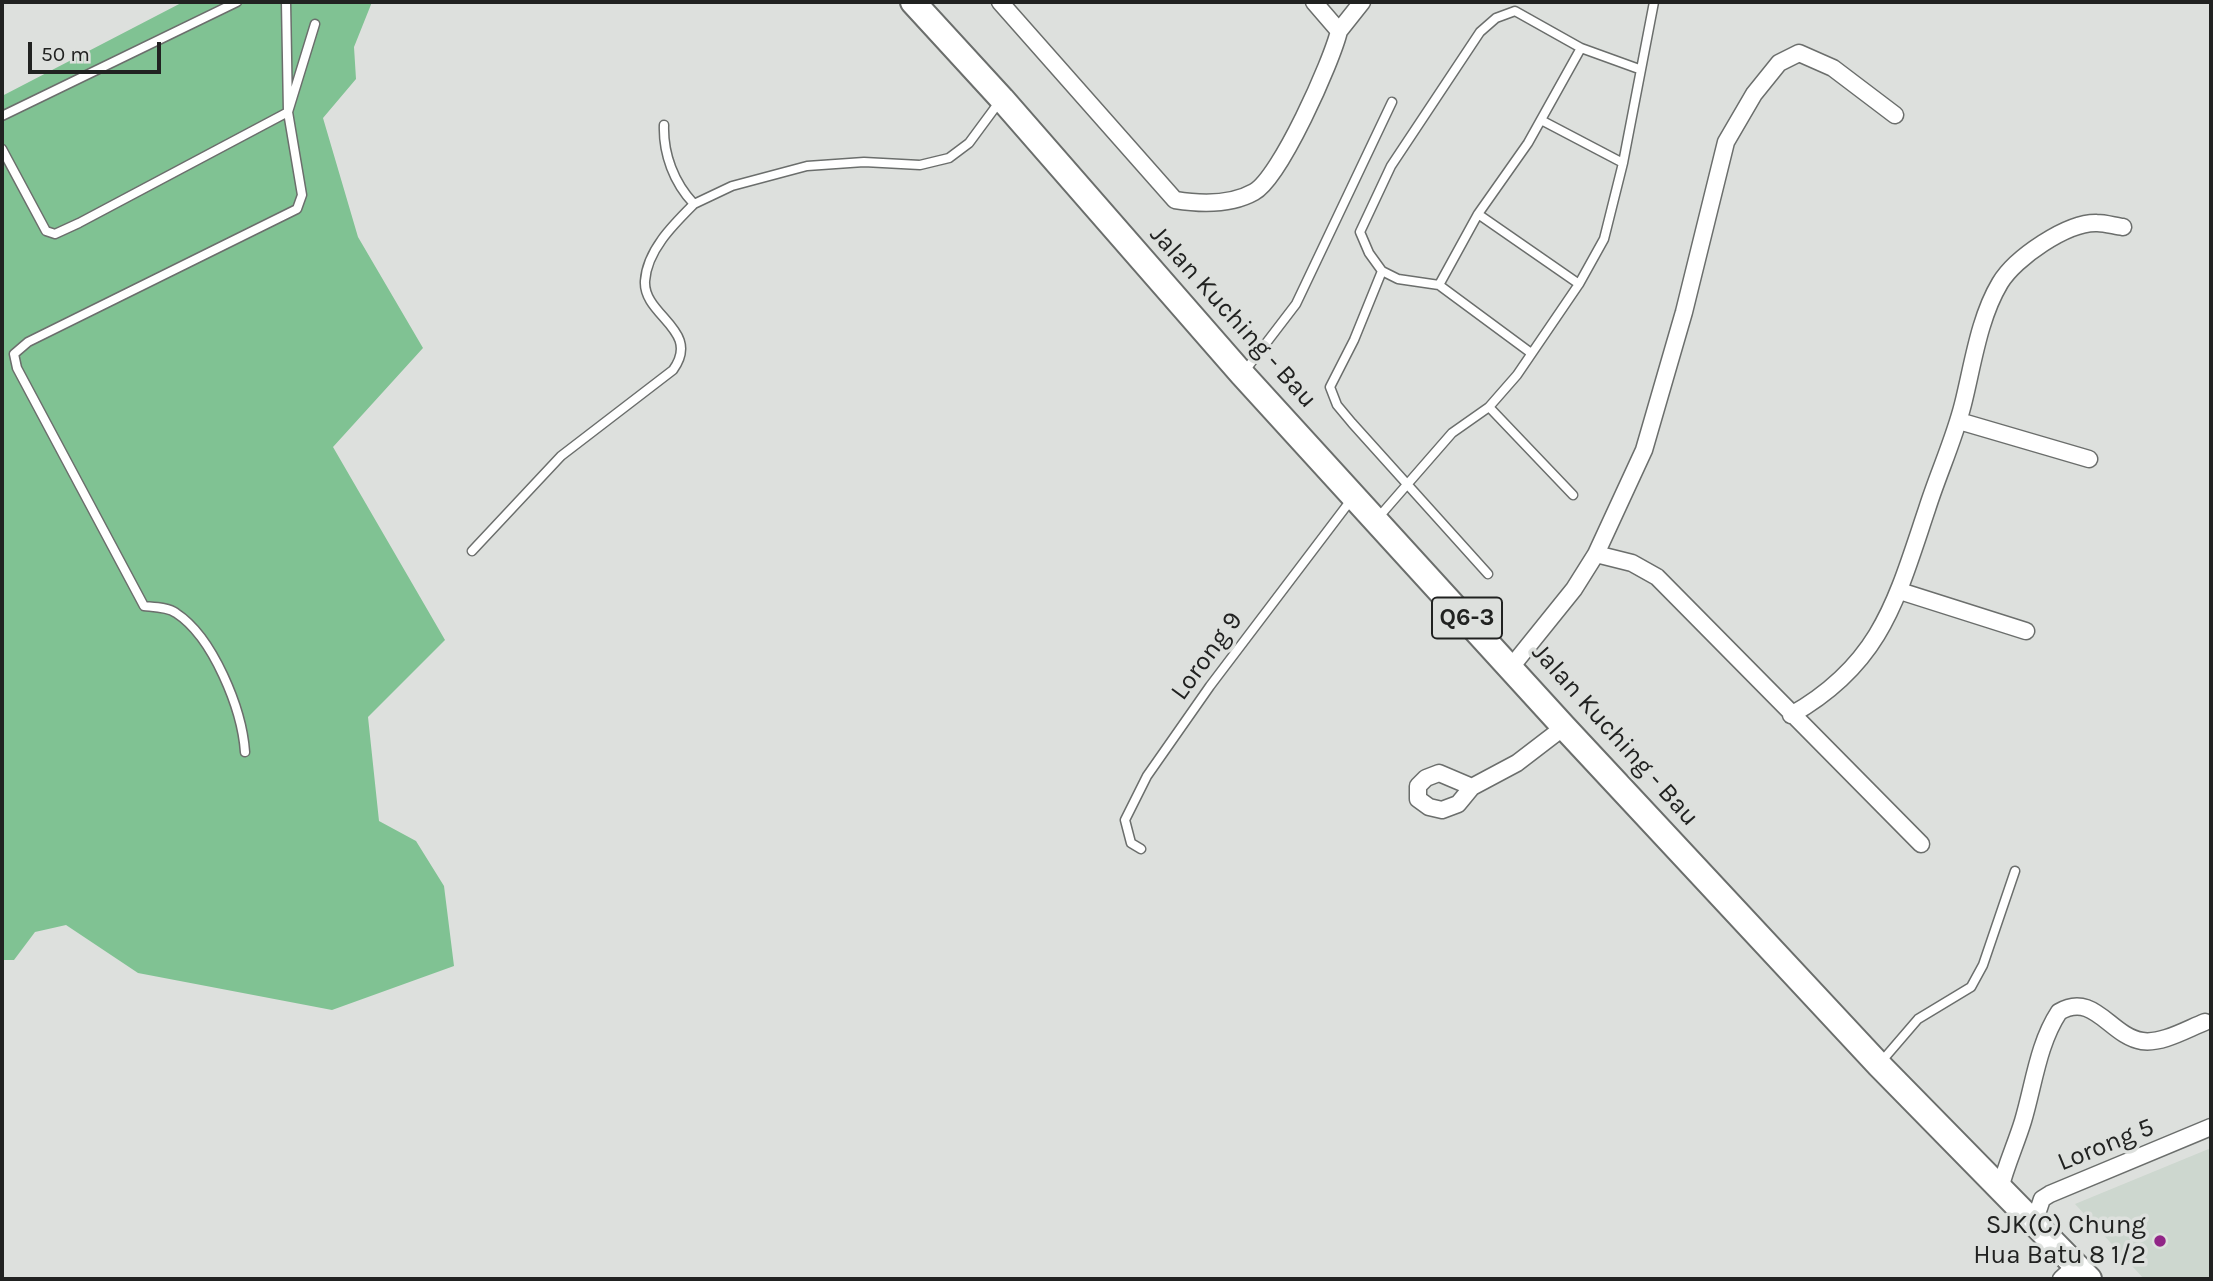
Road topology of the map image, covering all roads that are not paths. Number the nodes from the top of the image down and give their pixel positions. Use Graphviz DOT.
graph roads {
  1 [pos="237,2"];
  2 [pos="286,2"];
  3 [pos="913,2"];
  4 [pos="1000,2"];
  5 [pos="1314,2"];
  6 [pos="1362,2"];
  7 [pos="1654,2"];
  8 [pos="314,24"];
  9 [pos="1339,31"];
  10 [pos="1581,48"];
  11 [pos="1639,69"];
  12 [pos="1002,99"];
  13 [pos="1392,102"];
  14 [pos="288,112"];
  15 [pos="1895,115"];
  16 [pos="2,116"];
  17 [pos="1541,120"];
  18 [pos="664,125"];
  19 [pos="2,149"];
  20 [pos="1623,163"];
  21 [pos="694,204"];
  22 [pos="1478,214"];
  23 [pos="2123,227"];
  24 [pos="1382,271"];
  25 [pos="1580,284"];
  26 [pos="1439,285"];
  27 [pos="1531,353"];
  28 [pos="1242,374"];
  29 [pos="1489,407"];
  30 [pos="1959,421"];
  31 [pos="2089,459"];
  32 [pos="1408,485"];
  33 [pos="1355,495"];
  34 [pos="1573,495"];
  35 [pos="1376,520"];
  36 [pos="472,551"];
  37 [pos="1596,554"];
  38 [pos="1488,573"];
  39 [pos="1900,591"];
  40 [pos="2026,631"];
  41 [pos="1512,666"];
  42 [pos="1791,715"];
  43 [pos="1564,727"];
  44 [pos="245,752"];
  45 [pos="1472,788"];
  46 [pos="1921,844"];
  47 [pos="1141,849"];
  48 [pos="2015,871"];
  49 [pos="2205,1022"];
  50 [pos="1879,1065"];
  51 [pos="2211,1127"];
  52 [pos="2000,1189"];
  53 [pos="2034,1223"];
  54 [pos="2075,1275"];
  1 -- 16 [label="lane"];
  2 -- 14 [label="lane"];
  3 -- 12 [label="main road, Jalan Kuching - Bau / Q6-3"];
  4 -- 9 [label="street"];
  5 -- 9 [label="street"];
  6 -- 9 [label="street"];
  7 -- 11 [label="lane"];
  8 -- 14 [label="lane"];
  10 -- 11 [label="lane"];
  10 -- 17 [label="lane"];
  10 -- 24 [label="lane"];
  11 -- 20 [label="lane"];
  12 -- 21 [label="lane"];
  12 -- 28 [label="main road, Jalan Kuching - Bau / Q6-3"];
  13 -- 28 [label="lane"];
  14 -- 19 [label="lane"];
  14 -- 44 [label="lane"];
  15 -- 37 [label="street"];
  17 -- 20 [label="lane"];
  17 -- 22 [label="lane"];
  18 -- 21 [label="lane"];
  20 -- 25 [label="lane"];
  21 -- 36 [label="lane"];
  22 -- 25 [label="lane"];
  22 -- 26 [label="lane"];
  23 -- 30 [label="street"];
  24 -- 26 [label="lane"];
  24 -- 32 [label="lane"];
  25 -- 27 [label="lane"];
  26 -- 27 [label="lane"];
  27 -- 29 [label="lane"];
  28 -- 33 [label="main road, Jalan Kuching - Bau / Q6-3"];
  29 -- 32 [label="lane"];
  29 -- 34 [label="lane"];
  30 -- 31 [label="street"];
  30 -- 39 [label="street"];
  32 -- 35 [label="lane"];
  32 -- 38 [label="lane"];
  33 -- 35 [label="main road, Jalan Kuching - Bau / Q6-3"];
  33 -- 47 [label="lane, Lorong 9"];
  35 -- 41 [label="main road, Jalan Kuching - Bau / Q6-3"];
  37 -- 41 [label="street"];
  37 -- 42 [label="street"];
  39 -- 40 [label="street"];
  39 -- 42 [label="street"];
  41 -- 43 [label="main road, Jalan Kuching - Bau / Q6-3"];
  42 -- 46 [label="street"];
  43 -- 45 [label="street"];
  43 -- 50 [label="main road, Jalan Kuching - Bau / Q6-3"];
  48 -- 50 [label="lane"];
  49 -- 52 [label="street"];
  50 -- 52 [label="main road, Jalan Kuching - Bau / Q6-3"];
  51 -- 53 [label="street, Lorong 5"];
  52 -- 53 [label="main road, Jalan Kuching - Bau / Q6-3"];
  53 -- 54 [label="main road, Jalan Kuching - Bau / Q6-3"];
}
